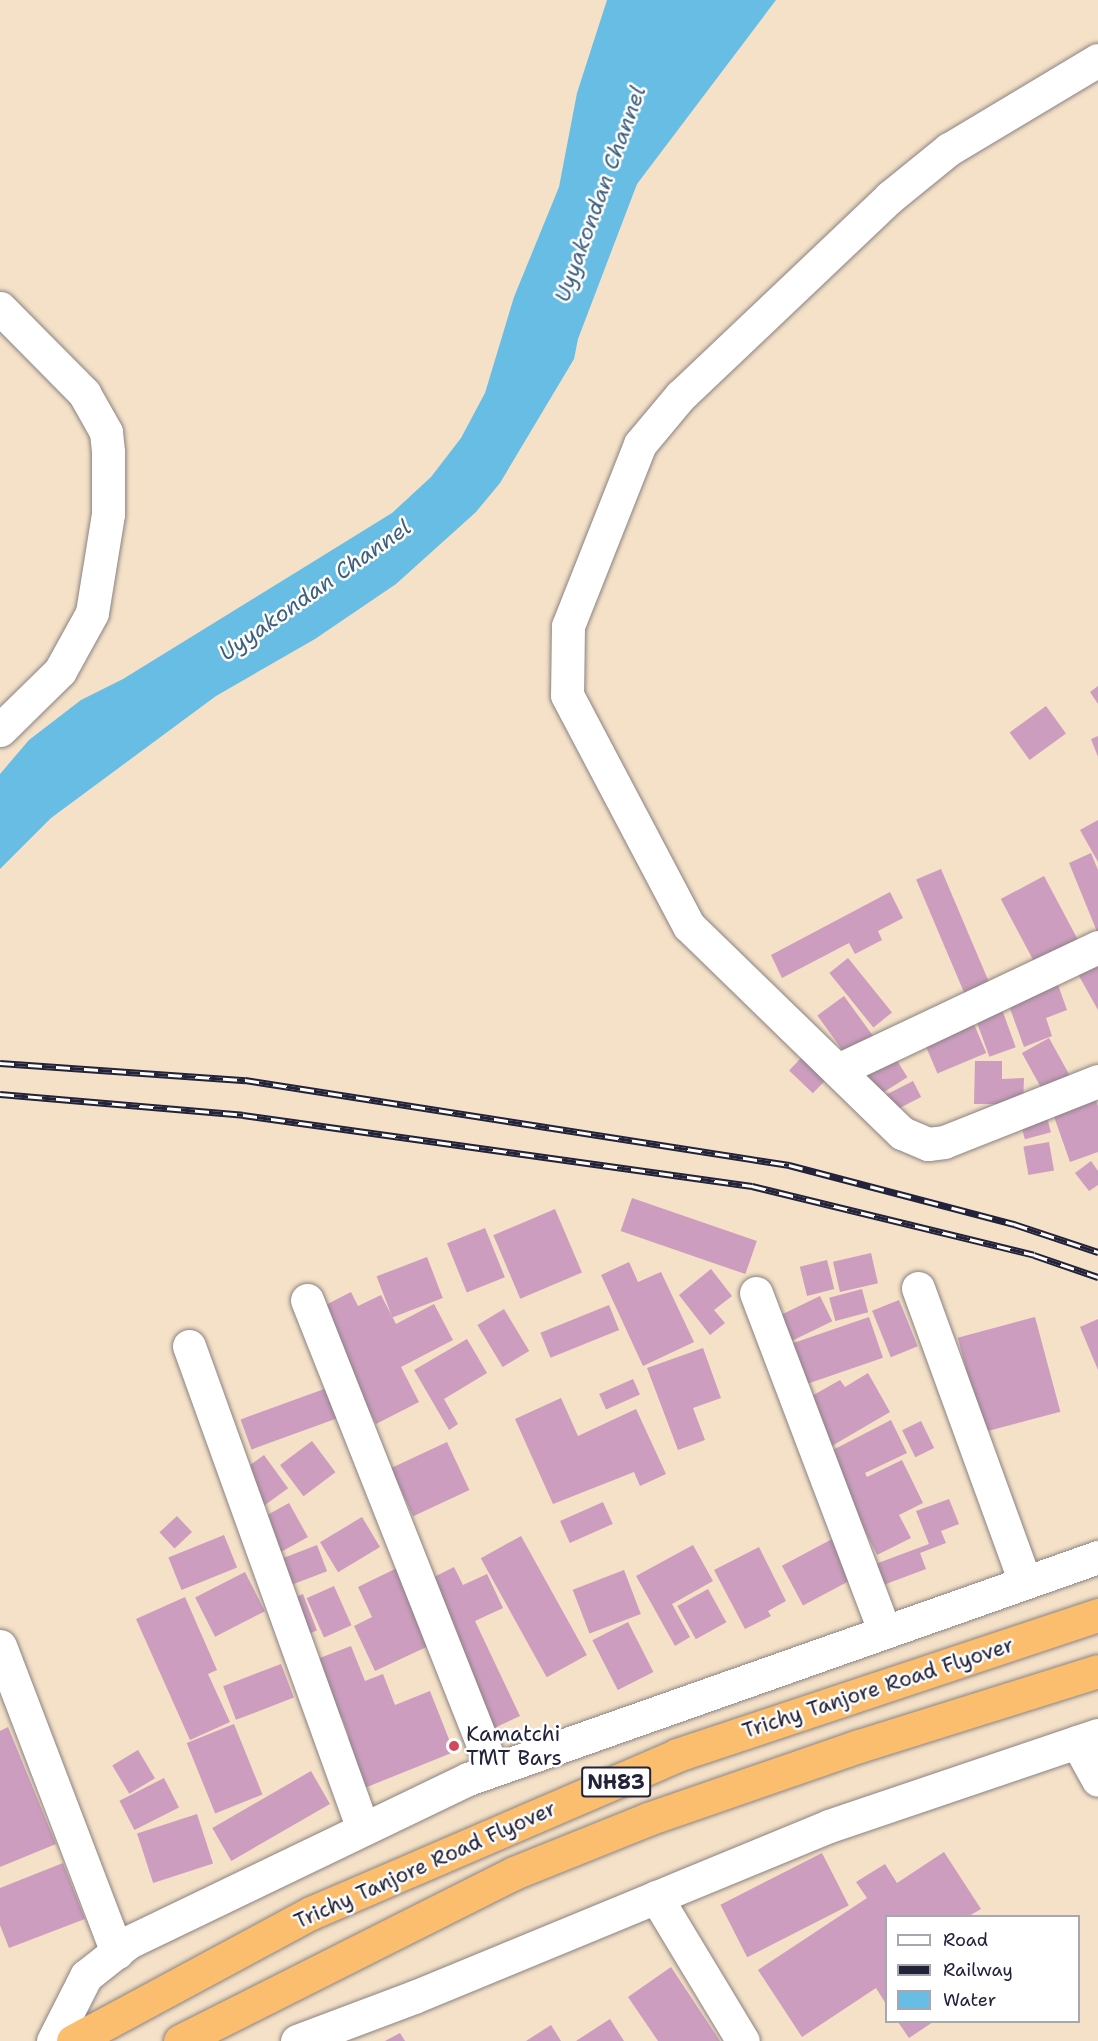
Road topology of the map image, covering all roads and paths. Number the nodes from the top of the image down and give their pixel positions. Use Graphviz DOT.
graph roads {
  1 [pos="1098,60"];
  2 [pos="0,308"];
  3 [pos="0,730"];
  4 [pos="1098,947"];
  5 [pos="838,1070"];
  6 [pos="1098,1081"];
  7 [pos="918,1288"];
  8 [pos="756,1293"];
  9 [pos="307,1300"];
  10 [pos="189,1346"];
  11 [pos="1098,1557"];
  12 [pos="1024,1580"];
  13 [pos="1098,1615"];
  14 [pos="884,1630"];
  15 [pos="0,1646"];
  16 [pos="1098,1671"];
  17 [pos="1088,1739"];
  18 [pos="493,1770"];
  19 [pos="1098,1780"];
  20 [pos="363,1829"];
  21 [pos="656,1897"];
  22 [pos="117,1952"];
  23 [pos="53,2041"];
  24 [pos="73,2041"];
  25 [pos="180,2041"];
  26 [pos="297,2041"];
  27 [pos="742,2041"];
  1 -- 5 [label="street"];
  2 -- 3 [label="street"];
  4 -- 5 [label="street"];
  5 -- 6 [label="street"];
  7 -- 12 [label="street"];
  8 -- 14 [label="street"];
  9 -- 18 [label="street"];
  10 -- 20 [label="street"];
  11 -- 12 [label="street"];
  12 -- 14 [label="street"];
  13 -- 24 [label="highway, Trichy Tanjore Road Flyover / NH83"];
  14 -- 18 [label="street"];
  15 -- 22 [label="street"];
  16 -- 25 [label="highway, Trichy Tanjore Road Flyover / NH83"];
  17 -- 19 [label="street"];
  17 -- 21 [label="street"];
  18 -- 20 [label="street"];
  20 -- 22 [label="street"];
  21 -- 26 [label="street"];
  21 -- 27 [label="street"];
  22 -- 23 [label="street"];
}
